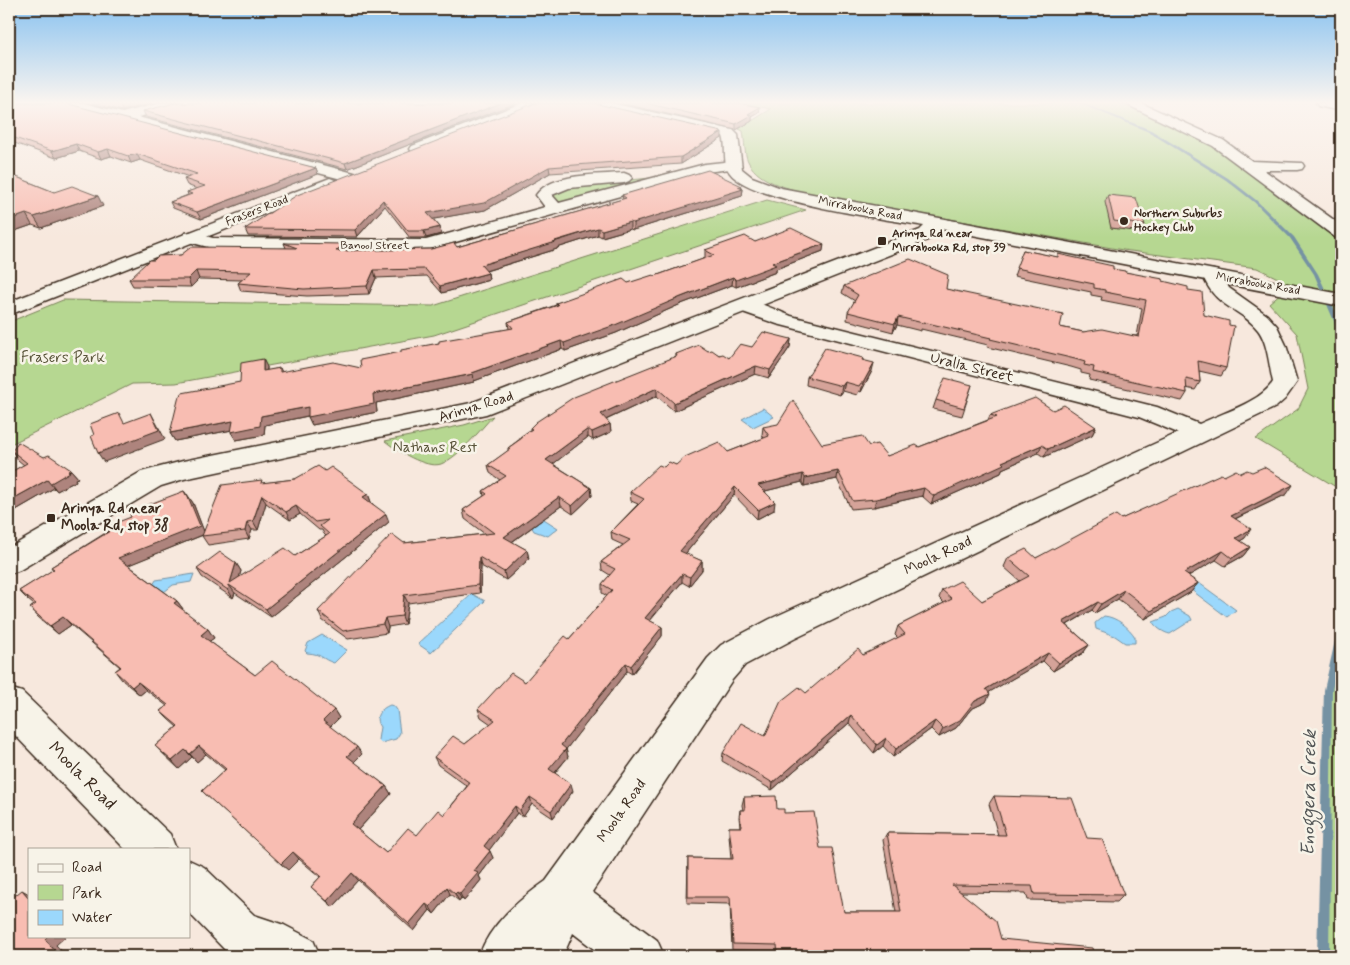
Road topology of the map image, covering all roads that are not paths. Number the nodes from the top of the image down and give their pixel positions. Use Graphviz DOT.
graph roads {
  1 [pos="249,148"];
  2 [pos="419,148"];
  3 [pos="732,148"];
  4 [pos="1226,148"];
  5 [pos="404,154"];
  6 [pos="733,164"];
  7 [pos="1250,165"];
  8 [pos="1297,166"];
  9 [pos="693,172"];
  10 [pos="556,210"];
  11 [pos="937,224"];
  12 [pos="1341,233"];
  13 [pos="191,238"];
  14 [pos="1214,276"];
  15 [pos="1341,300"];
  16 [pos="744,306"];
  17 [pos="9,309"];
  18 [pos="1199,434"];
  19 [pos="9,562"];
  20 [pos="9,704"];
  21 [pos="154,848"];
  22 [pos="190,883"];
  23 [pos="562,897"];
  24 [pos="246,946"];
  25 [pos="297,956"];
  26 [pos="502,956"];
  27 [pos="537,956"];
  28 [pos="641,956"];
  1 -- 13 [label="street, Frasers Road"];
  2 -- 5 [label="street"];
  3 -- 6 [label="street"];
  4 -- 7 [label="street"];
  6 -- 9 [label="street, Banool Street"];
  6 -- 11 [label="street, Mirrabooka Road"];
  7 -- 8 [label="street"];
  7 -- 12 [label="street"];
  9 -- 10 [label="street, Banool Street"];
  9 -- 10 [label="street, Banool Street"];
  10 -- 13 [label="street, Banool Street"];
  11 -- 14 [label="street, Mirrabooka Road"];
  11 -- 16 [label="street, Arinya Road"];
  13 -- 17 [label="street, Frasers Road"];
  14 -- 15 [label="street, Mirrabooka Road"];
  14 -- 18 [label="street, Moola Road"];
  16 -- 18 [label="street, Uralla Street"];
  16 -- 19 [label="street, Arinya Road"];
  18 -- 23 [label="street, Moola Road"];
  20 -- 21 [label="street, Moola Road"];
  22 -- 24 [label="street"];
  23 -- 26 [label="street, Moola Road"];
  23 -- 27 [label="street, Moola Road"];
  23 -- 28 [label="street"];
  24 -- 25 [label="street"];
}
